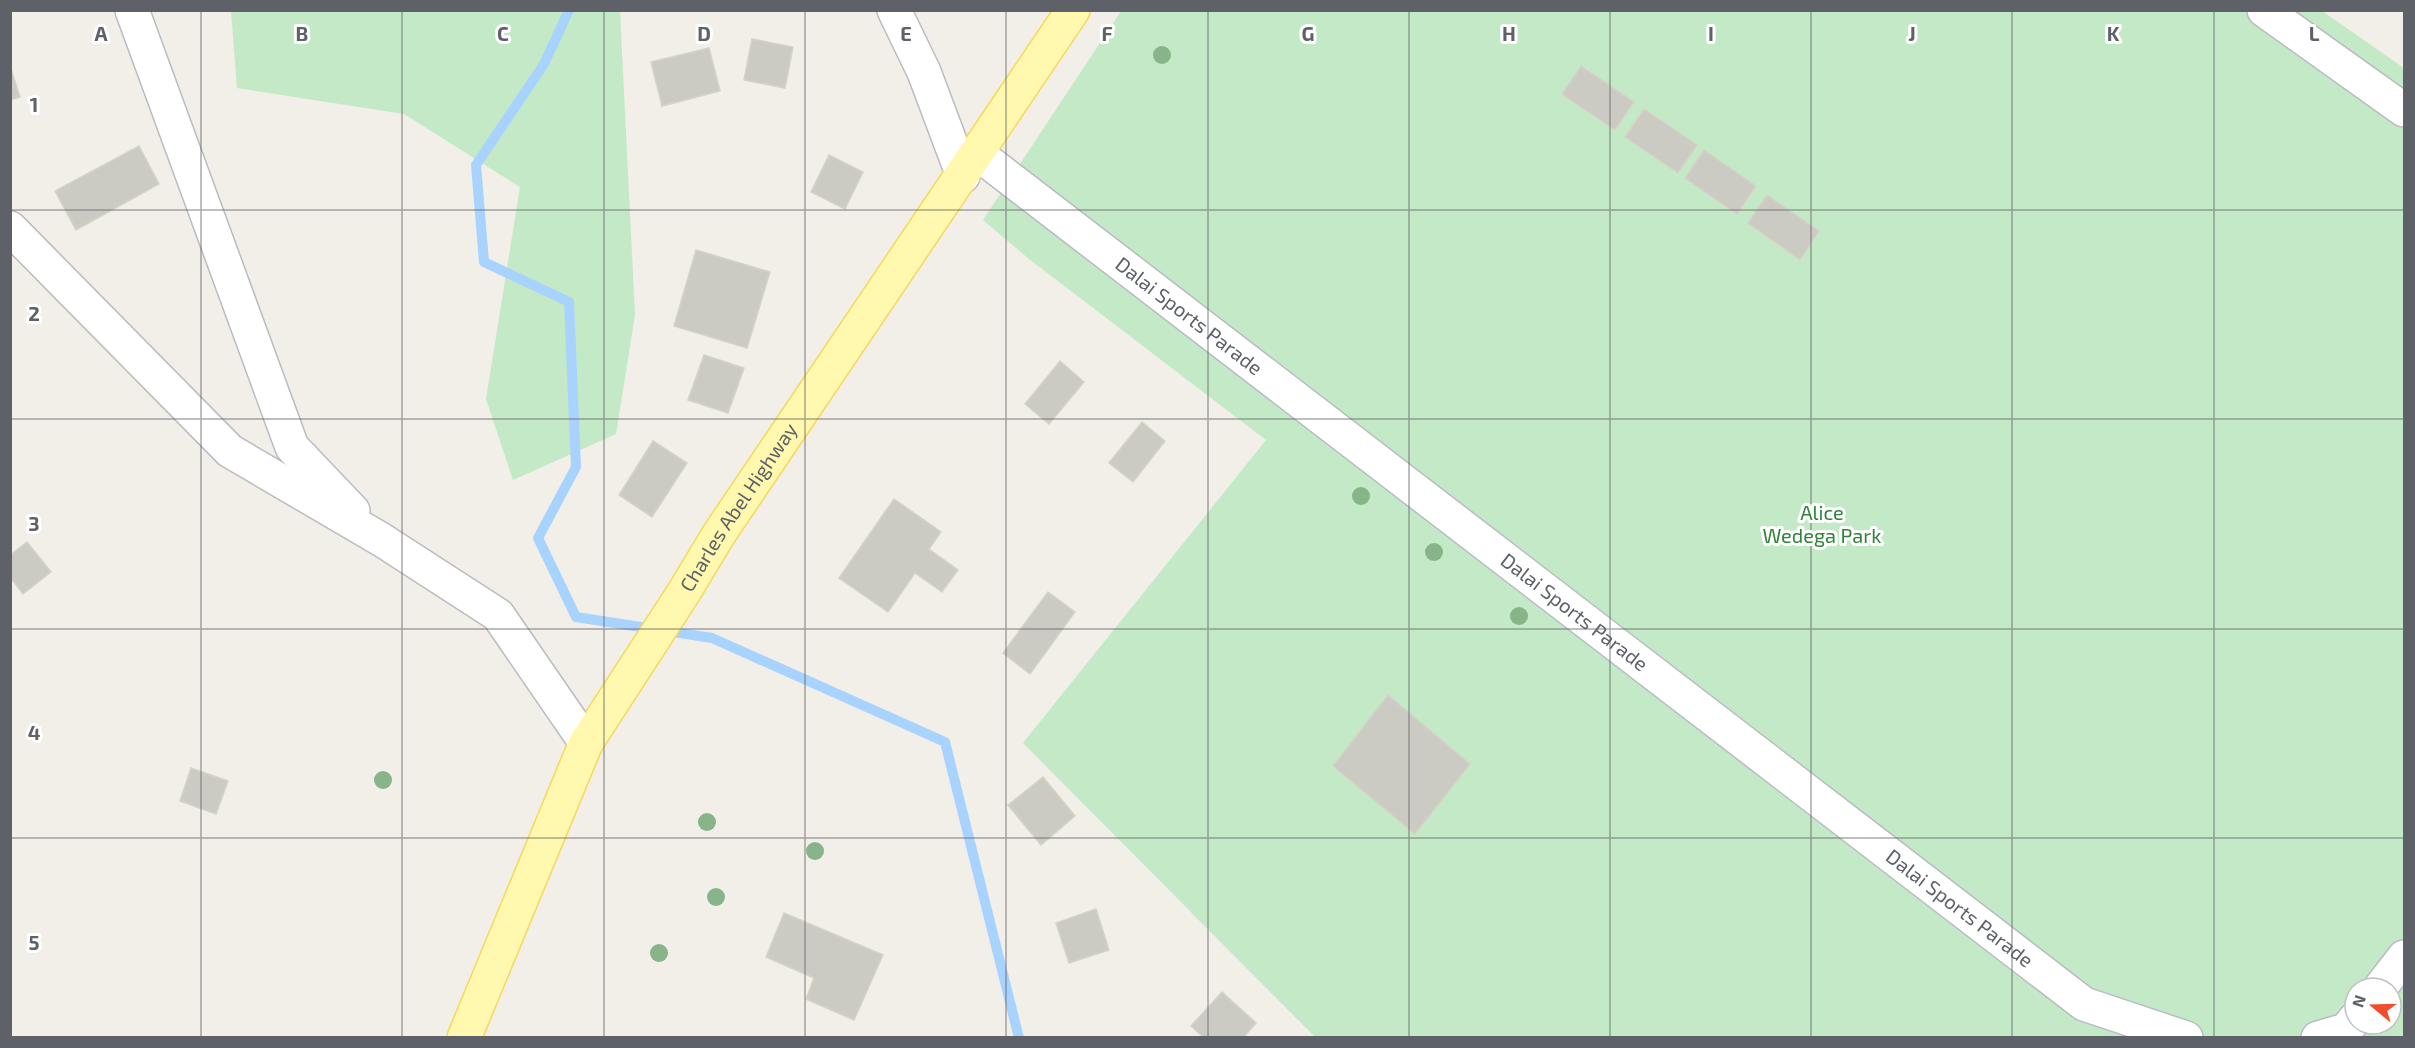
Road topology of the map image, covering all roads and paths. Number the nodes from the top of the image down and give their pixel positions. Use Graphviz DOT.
graph roads {
  1 [pos="132,10"];
  2 [pos="894,10"];
  3 [pos="1073,10"];
  4 [pos="2264,10"];
  5 [pos="2404,110"];
  6 [pos="970,165"];
  7 [pos="10,228"];
  8 [pos="382,540"];
  9 [pos="586,743"];
  10 [pos="2404,957"];
  11 [pos="2389,976"];
  12 [pos="2343,1031"];
  13 [pos="464,1038"];
  14 [pos="2186,1038"];
  15 [pos="2318,1038"];
  1 -- 8 [label="street"];
  2 -- 6 [label="street"];
  3 -- 6 [label="main road, Charles Abel Highway"];
  4 -- 5 [label="street"];
  6 -- 9 [label="main road, Charles Abel Highway"];
  6 -- 14 [label="street, Dalai Sports Parade"];
  7 -- 8 [label="street"];
  8 -- 9 [label="street"];
  9 -- 13 [label="main road, Charles Abel Highway"];
  10 -- 11 [label="street"];
  12 -- 15 [label="street"];
}
